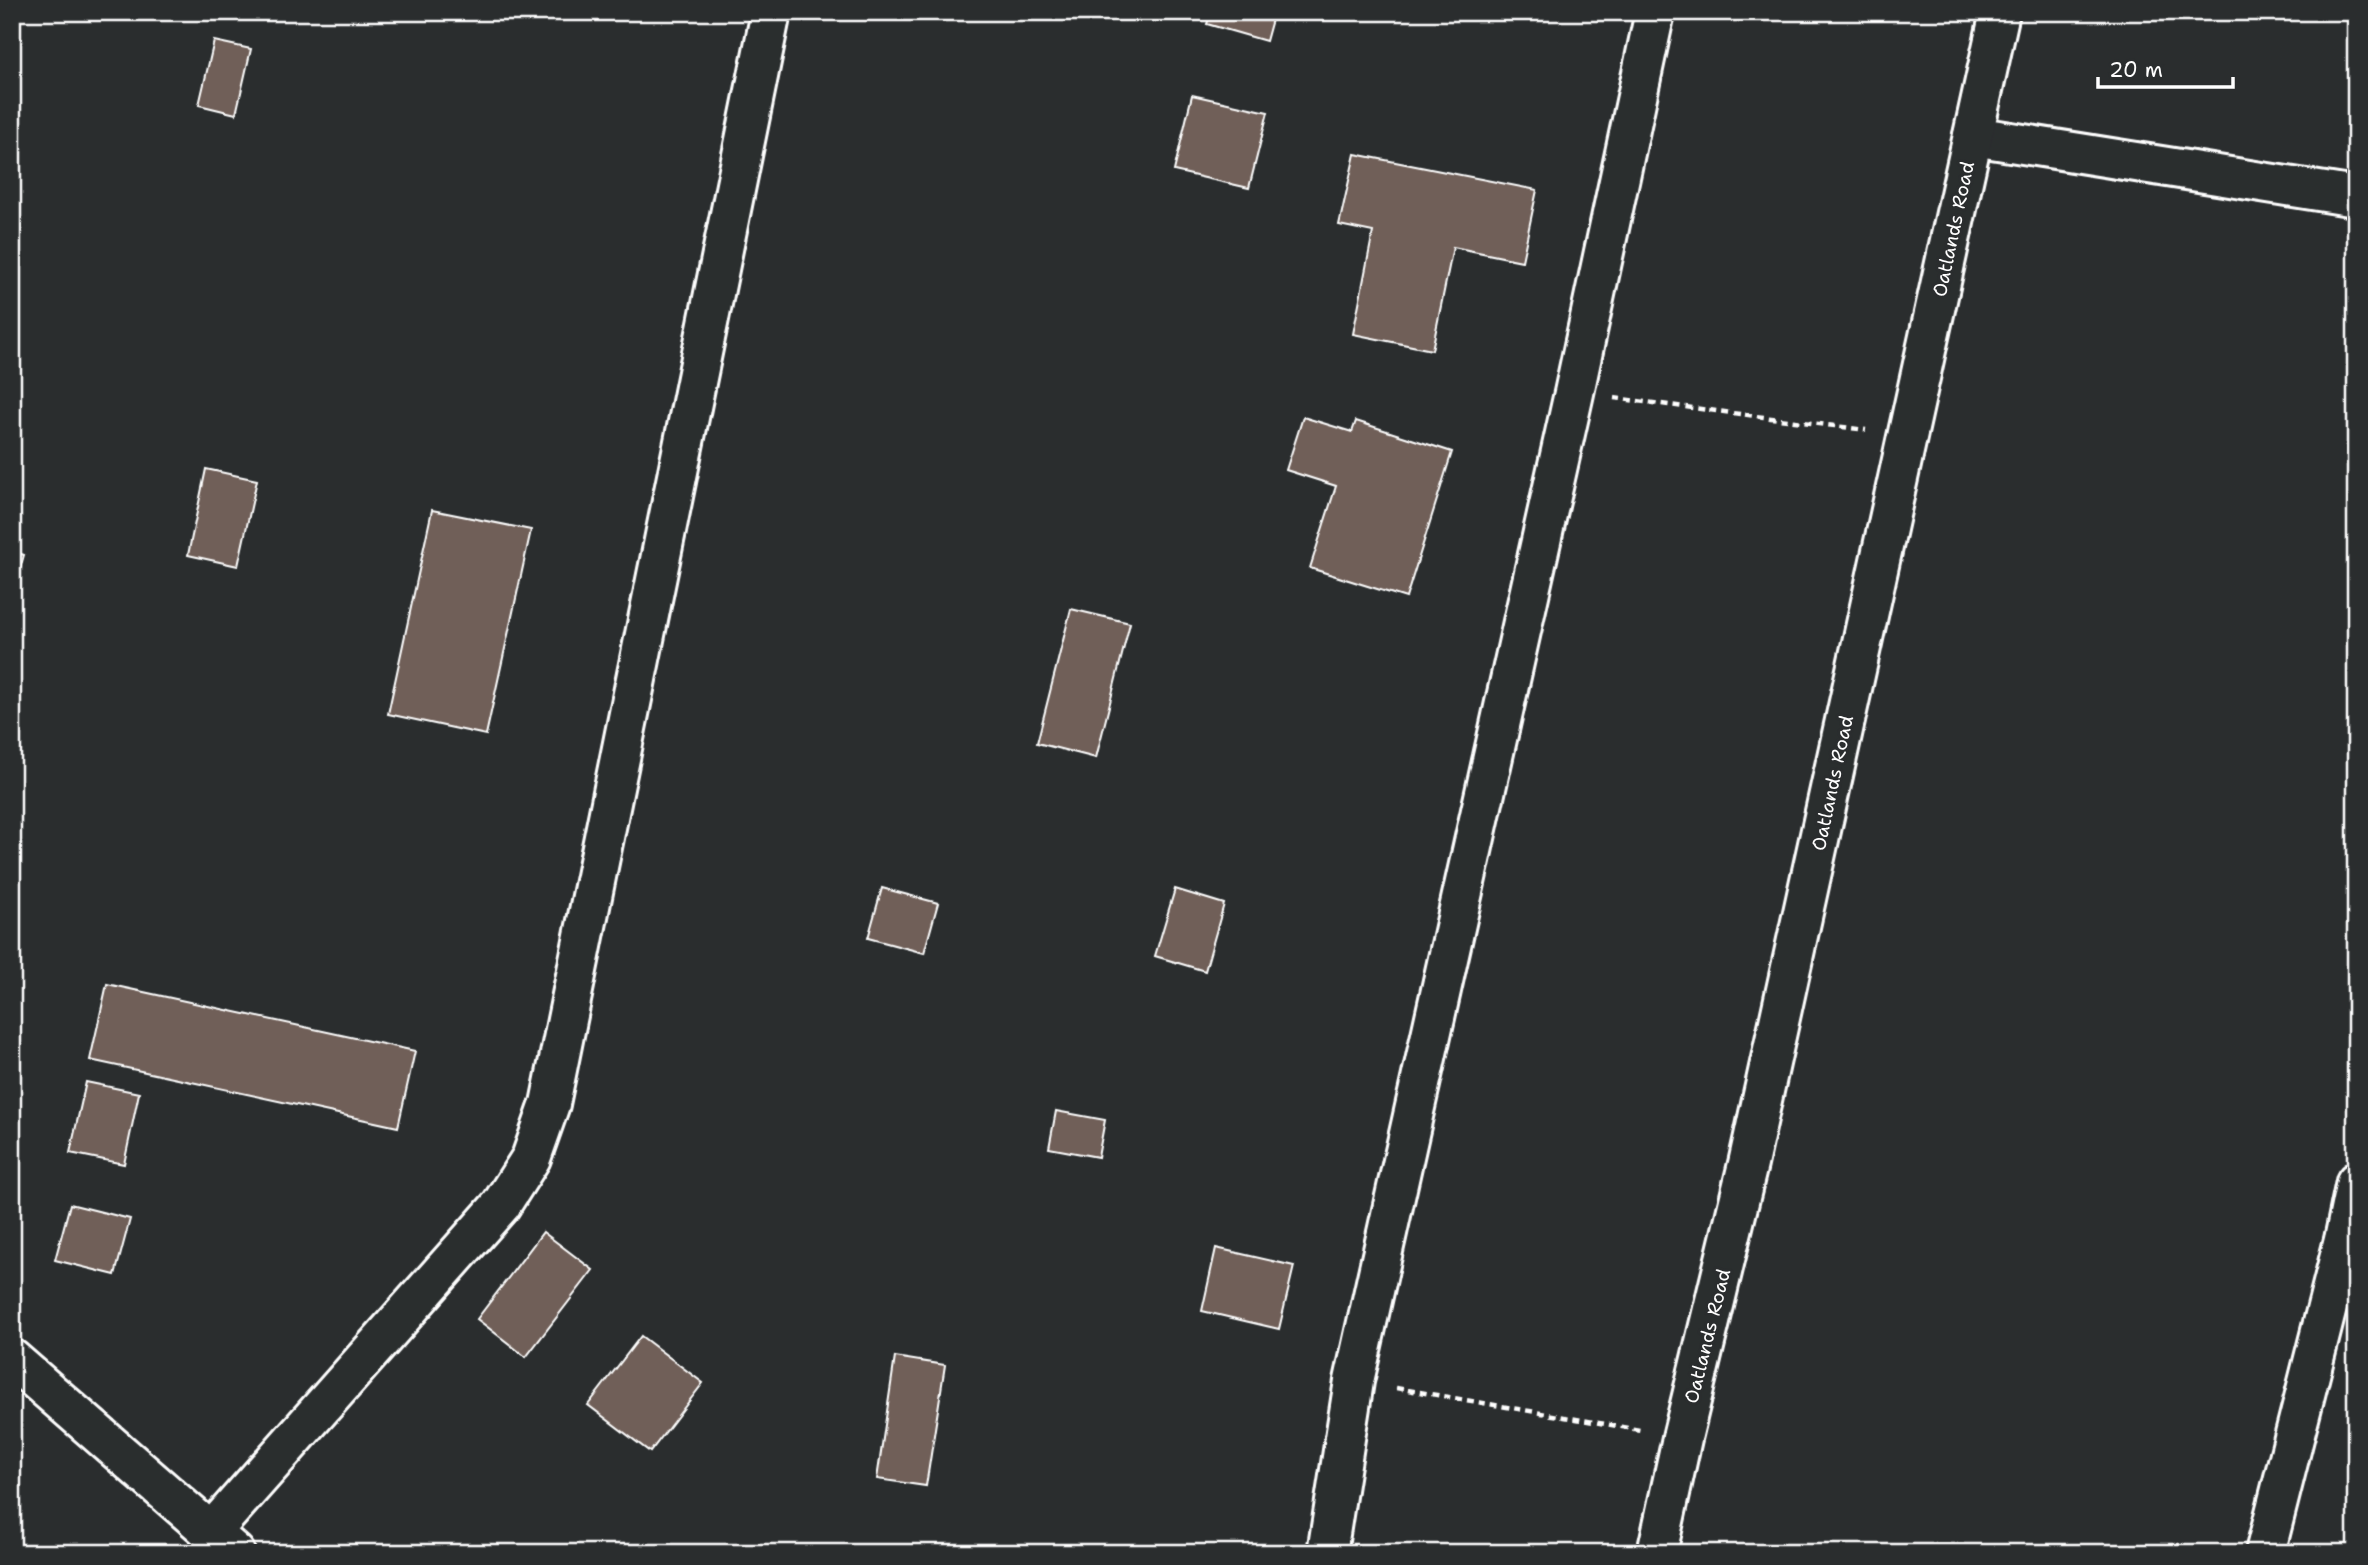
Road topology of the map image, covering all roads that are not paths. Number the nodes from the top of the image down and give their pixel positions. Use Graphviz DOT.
graph roads {
  1 [pos="771,12"];
  2 [pos="1654,12"];
  3 [pos="2000,12"];
  4 [pos="1973,136"];
  5 [pos="2356,197"];
  6 [pos="2356,1182"];
  7 [pos="2350,1242"];
  8 [pos="12,1359"];
  9 [pos="223,1543"];
  10 [pos="1327,1553"];
  11 [pos="1657,1553"];
  12 [pos="2265,1553"];
  1 -- 9 [label="street"];
  2 -- 10 [label="street"];
  3 -- 4 [label="street, Oatlands Road"];
  4 -- 5 [label="street"];
  4 -- 11 [label="street, Oatlands Road"];
  6 -- 7 [label="street"];
  7 -- 12 [label="street"];
  8 -- 9 [label="street"];
}
